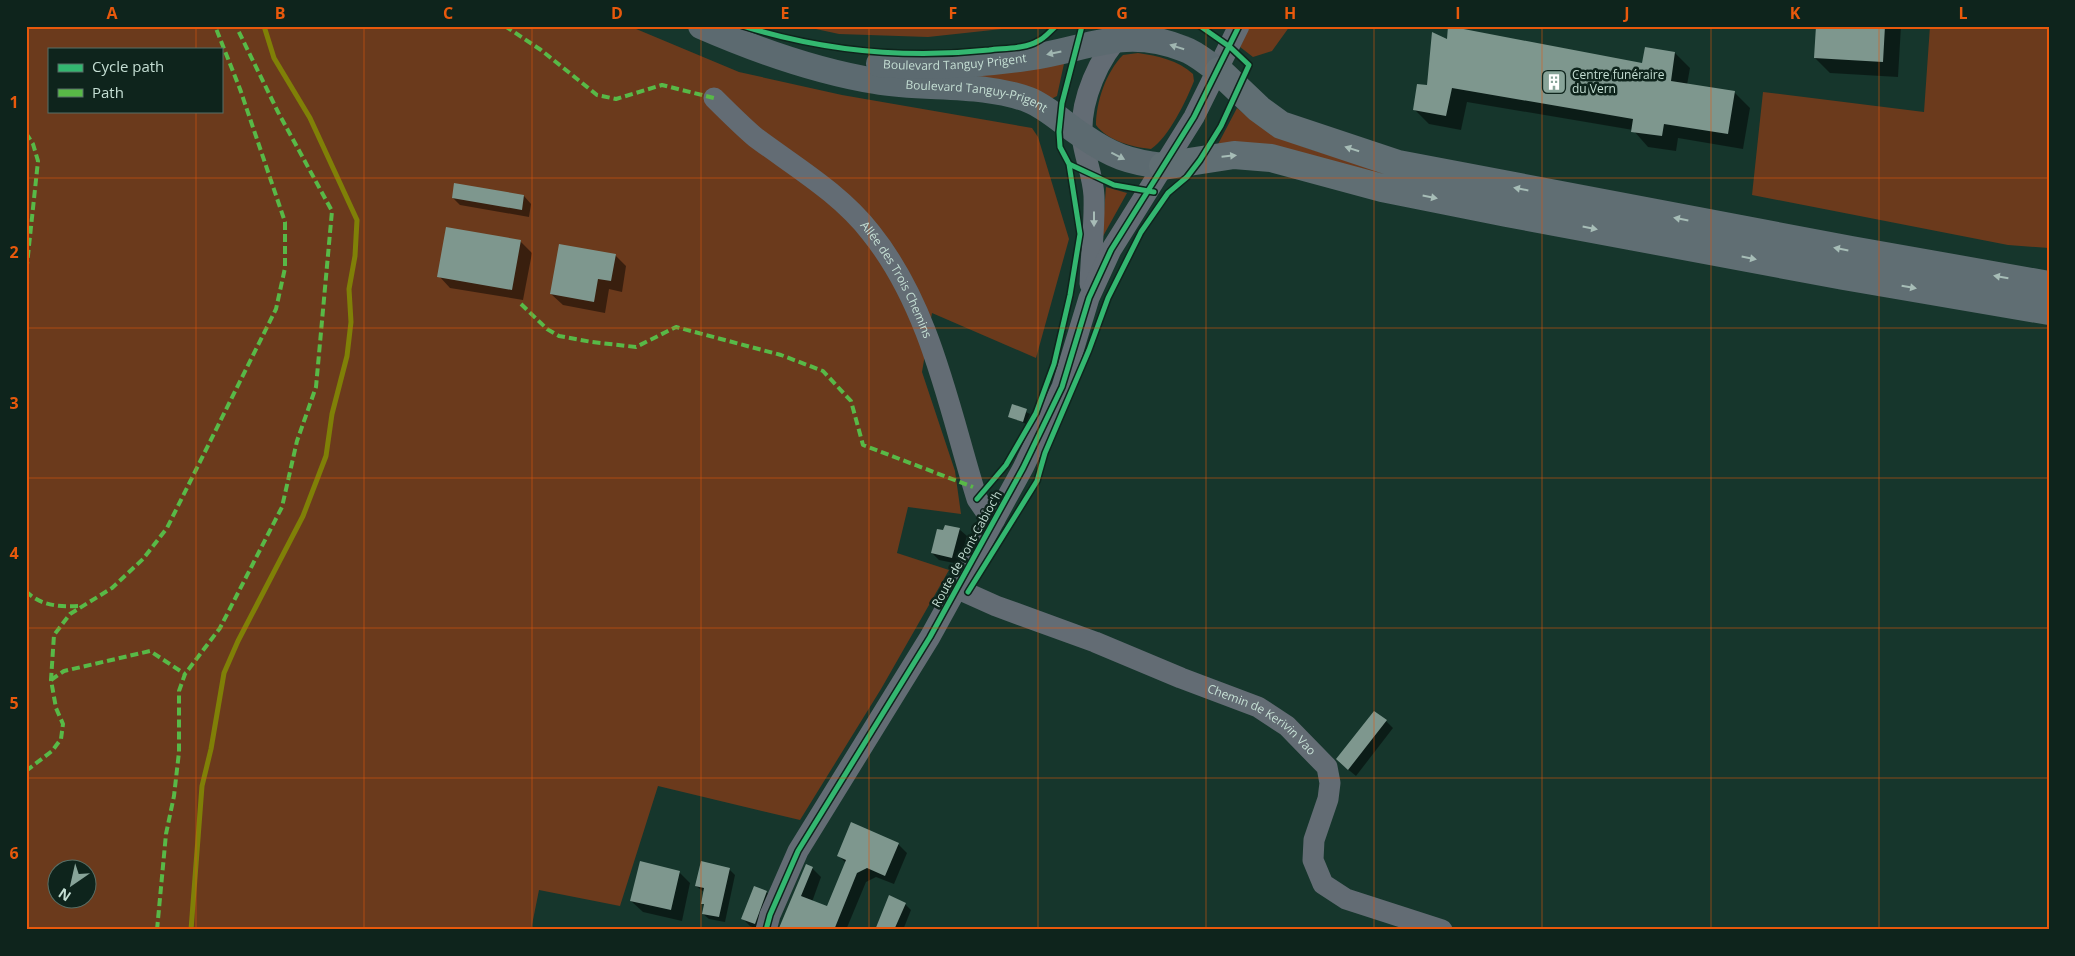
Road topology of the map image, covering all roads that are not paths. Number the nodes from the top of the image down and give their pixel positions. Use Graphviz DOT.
graph roads {
  1 [pos="701,26"];
  2 [pos="1239,26"];
  3 [pos="1124,32"];
  4 [pos="760,48"];
  5 [pos="1219,71"];
  6 [pos="714,98"];
  7 [pos="1082,136"];
  8 [pos="1163,166"];
  9 [pos="2049,285"];
  10 [pos="1089,298"];
  11 [pos="2049,311"];
  12 [pos="995,519"];
  13 [pos="958,588"];
  14 [pos="766,930"];
  15 [pos="1442,930"];
  1 -- 4 [label="main road, Boulevard Tanguy-Prigent"];
  2 -- 5 [label="street"];
  3 -- 4 [label="main road, Boulevard Tanguy Prigent, one-way"];
  5 -- 3 [label="main road, Boulevard Tanguy Prigent, one-way"];
  3 -- 7 [label="street"];
  4 -- 7 [label="main road, Boulevard Tanguy-Prigent"];
  5 -- 8 [label="street"];
  9 -- 5 [label="highway, one-way"];
  6 -- 12 [label="street, Allée des Trois Chemins"];
  7 -- 8 [label="main road, Boulevard Tanguy-Prigent, one-way"];
  7 -- 10 [label="street, Route de Pont-Cabioc'h, one-way"];
  8 -- 10 [label="street, Route de Pont-Cabioc'h"];
  8 -- 11 [label="highway, one-way"];
  10 -- 12 [label="street, Route de Pont-Cabioc'h"];
  12 -- 13 [label="street, Route de Pont-Cabioc'h"];
  13 -- 14 [label="street, Route de Pont-Cabioc'h"];
  13 -- 15 [label="street, Chemin de Kerivin Vao"];
}
